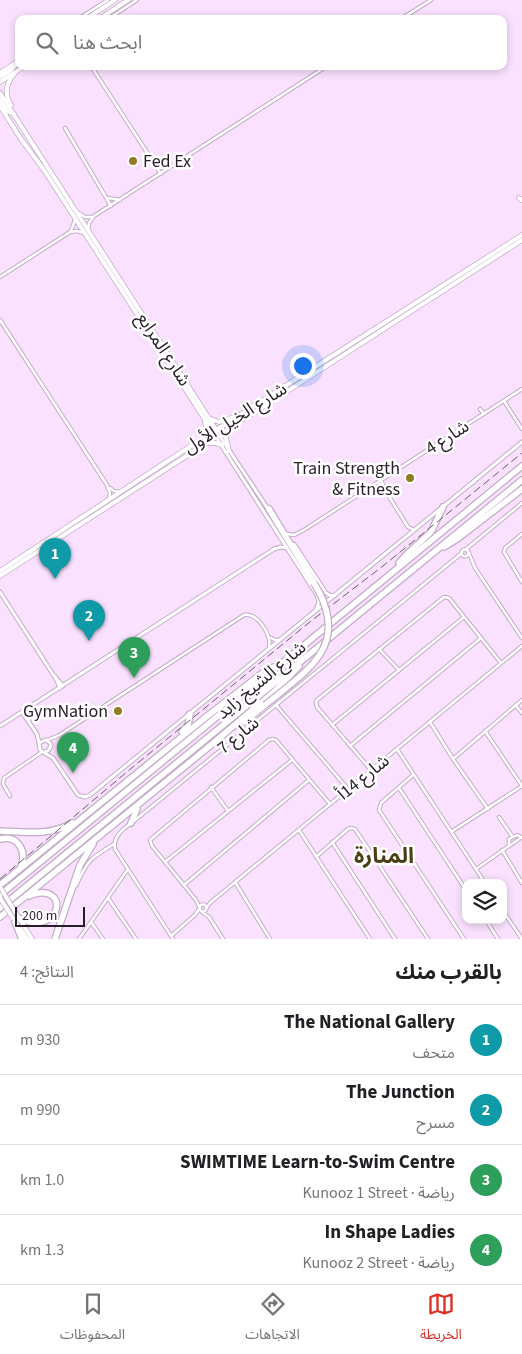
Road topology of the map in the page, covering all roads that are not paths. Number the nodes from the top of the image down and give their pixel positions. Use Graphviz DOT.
graph roads {
  1 [pos="108,0"];
  2 [pos="116,0"];
  3 [pos="128,0"];
  4 [pos="137,0"];
  5 [pos="431,0"];
  6 [pos="84,15"];
  7 [pos="92,15"];
  8 [pos="105,15"];
  9 [pos="114,15"];
  10 [pos="407,15"];
  11 [pos="15,62"];
  12 [pos="15,64"];
  13 [pos="15,66"];
  14 [pos="0,68"];
  15 [pos="20,70"];
  16 [pos="94,70"];
  17 [pos="322,70"];
  18 [pos="0,73"];
  19 [pos="15,73"];
  20 [pos="0,77"];
  21 [pos="0,82"];
  22 [pos="0,93"];
  23 [pos="0,100"];
  24 [pos="1,108"];
  25 [pos="14,114"];
  26 [pos="65,128"];
  27 [pos="161,174"];
  28 [pos="108,198"];
  29 [pos="121,200"];
  30 [pos="112,205"];
  31 [pos="73,206"];
  32 [pos="105,210"];
  33 [pos="94,216"];
  34 [pos="75,218"];
  35 [pos="70,232"];
  36 [pos="87,233"];
  37 [pos="522,235"];
  38 [pos="522,240"];
  39 [pos="0,277"];
  40 [pos="0,320"];
  41 [pos="522,389"];
  42 [pos="504,401"];
  43 [pos="480,409"];
  44 [pos="484,414"];
  45 [pos="239,416"];
  46 [pos="206,417"];
  47 [pos="522,428"];
  48 [pos="229,429"];
  49 [pos="216,434"];
  50 [pos="204,441"];
  51 [pos="522,442"];
  52 [pos="438,443"];
  53 [pos="444,444"];
  54 [pos="222,446"];
  55 [pos="229,451"];
  56 [pos="522,466"];
  57 [pos="522,480"];
  58 [pos="379,481"];
  59 [pos="107,485"];
  60 [pos="522,489"];
  61 [pos="122,492"];
  62 [pos="107,502"];
  63 [pos="522,503"];
  64 [pos="443,507"];
  65 [pos="269,509"];
  66 [pos="312,518"];
  67 [pos="315,523"];
  68 [pos="408,527"];
  69 [pos="415,530"];
  70 [pos="287,534"];
  71 [pos="522,534"];
  72 [pos="279,535"];
  73 [pos="296,535"];
  74 [pos="408,536"];
  75 [pos="294,544"];
  76 [pos="472,545"];
  77 [pos="287,548"];
  78 [pos="274,549"];
  79 [pos="437,550"];
  80 [pos="465,550"];
  81 [pos="469,552"];
  82 [pos="462,553"];
  83 [pos="465,557"];
  84 [pos="456,559"];
  85 [pos="471,560"];
  86 [pos="397,568"];
  87 [pos="0,571"];
  88 [pos="0,576"];
  89 [pos="225,580"];
  90 [pos="233,581"];
  91 [pos="522,582"];
  92 [pos="0,592"];
  93 [pos="325,592"];
  94 [pos="317,594"];
  95 [pos="336,595"];
  96 [pos="316,611"];
  97 [pos="465,617"];
  98 [pos="162,621"];
  99 [pos="167,624"];
  100 [pos="266,634"];
  101 [pos="482,638"];
  102 [pos="522,638"];
  103 [pos="282,639"];
  104 [pos="122,647"];
  105 [pos="522,647"];
  106 [pos="380,648"];
  107 [pos="268,650"];
  108 [pos="124,652"];
  109 [pos="304,659"];
  110 [pos="502,662"];
  111 [pos="277,667"];
  112 [pos="398,671"];
  113 [pos="61,687"];
  114 [pos="522,700"];
  115 [pos="277,703"];
  116 [pos="516,705"];
  117 [pos="23,711"];
  118 [pos="522,713"];
  119 [pos="190,714"];
  120 [pos="429,723"];
  121 [pos="0,726"];
  122 [pos="332,726"];
  123 [pos="484,731"];
  124 [pos="37,734"];
  125 [pos="58,736"];
  126 [pos="45,740"];
  127 [pos="39,745"];
  128 [pos="211,745"];
  129 [pos="50,746"];
  130 [pos="350,747"];
  131 [pos="396,749"];
  132 [pos="44,752"];
  133 [pos="160,754"];
  134 [pos="34,756"];
  135 [pos="53,758"];
  136 [pos="452,758"];
  137 [pos="292,759"];
  138 [pos="370,771"];
  139 [pos="414,776"];
  140 [pos="309,781"];
  141 [pos="522,787"];
  142 [pos="210,788"];
  143 [pos="398,788"];
  144 [pos="348,790"];
  145 [pos="150,795"];
  146 [pos="10,796"];
  147 [pos="98,805"];
  148 [pos="329,805"];
  149 [pos="487,810"];
  150 [pos="229,811"];
  151 [pos="499,817"];
  152 [pos="132,822"];
  153 [pos="298,830"];
  154 [pos="0,832"];
  155 [pos="452,833"];
  156 [pos="102,834"];
  157 [pos="512,836"];
  158 [pos="522,837"];
  159 [pos="0,839"];
  160 [pos="331,843"];
  161 [pos="114,844"];
  162 [pos="509,845"];
  163 [pos="105,850"];
  164 [pos="501,851"];
  165 [pos="118,854"];
  166 [pos="315,856"];
  167 [pos="166,863"];
  168 [pos="21,868"];
  169 [pos="475,868"];
  170 [pos="129,871"];
  171 [pos="522,874"];
  172 [pos="518,877"];
  173 [pos="482,879"];
  174 [pos="234,883"];
  175 [pos="522,883"];
  176 [pos="183,884"];
  177 [pos="462,884"];
  178 [pos="0,886"];
  179 [pos="0,896"];
  180 [pos="108,899"];
  181 [pos="21,900"];
  182 [pos="196,900"];
  183 [pos="211,902"];
  184 [pos="203,905"];
  185 [pos="66,906"];
  186 [pos="0,908"];
  187 [pos="200,908"];
  188 [pos="206,908"];
  189 [pos="202,912"];
  190 [pos="195,915"];
  191 [pos="0,917"];
  192 [pos="209,917"];
  193 [pos="507,917"];
  194 [pos="16,918"];
  195 [pos="90,923"];
  196 [pos="489,924"];
  197 [pos="52,925"];
  198 [pos="35,930"];
  199 [pos="170,935"];
  200 [pos="368,938"];
  201 [pos="22,939"];
  202 [pos="27,939"];
  203 [pos="32,939"];
  204 [pos="56,939"];
  205 [pos="79,939"];
  206 [pos="103,939"];
  207 [pos="136,939"];
  208 [pos="173,939"];
  209 [pos="223,939"];
  210 [pos="270,939"];
  211 [pos="395,939"];
  212 [pos="428,939"];
  213 [pos="464,939"];
  214 [pos="498,939"];
  215 [pos="522,939"];
  1 -- 6 [label="street"];
  2 -- 7 [label="main road"];
  3 -- 8 [label="main road"];
  4 -- 9 [label="street"];
  5 -- 10 [label="street"];
  11 -- 14 [label="main road"];
  12 -- 18 [label="main road"];
  13 -- 20 [label="main road"];
  15 -- 19 [label="main road"];
  16 -- 27 [label="street"];
  17 -- 27 [label="street"];
  19 -- 21 [label="main road"];
  19 -- 25 [label="main road"];
  22 -- 25 [label="main road, شارع المرابع"];
  23 -- 25 [label="main road"];
  24 -- 34 [label="main road, شارع المرابع"];
  25 -- 31 [label="main road, شارع المرابع"];
  26 -- 28 [label="street"];
  27 -- 29 [label="street"];
  28 -- 29 [label="street"];
  28 -- 30 [label="street"];
  28 -- 32 [label="street"];
  29 -- 30 [label="street"];
  30 -- 32 [label="street"];
  31 -- 33 [label="street"];
  31 -- 36 [label="main road, شارع المرابع"];
  32 -- 33 [label="street"];
  33 -- 36 [label="street"];
  34 -- 35 [label="street"];
  34 -- 36 [label="main road, شارع المرابع"];
  35 -- 36 [label="street"];
  35 -- 39 [label="street"];
  36 -- 46 [label="main road, شارع المرابع"];
  37 -- 45 [label="main road, شارع الخيل الأول"];
  38 -- 48 [label="main road, شارع الخيل الأول"];
  40 -- 59 [label="street"];
  41 -- 42 [label="street, شارع 4"];
  42 -- 44 [label="street, شارع 4"];
  42 -- 47 [label="street"];
  43 -- 44 [label="street"];
  44 -- 52 [label="street, شارع 4"];
  45 -- 46 [label="main road"];
  45 -- 49 [label="main road, شارع الخيل الأول"];
  46 -- 49 [label="main road, شارع المرابع"];
  46 -- 50 [label="main road"];
  48 -- 49 [label="main road, شارع الخيل الأول"];
  48 -- 55 [label="main road"];
  49 -- 50 [label="main road, شارع الخيل الأول"];
  49 -- 54 [label="street, شارع المرابع"];
  49 -- 55 [label="street, شارع المرابع"];
  50 -- 54 [label="main road"];
  50 -- 61 [label="main road, شارع الخيل الأول"];
  50 -- 88 [label="main road, شارع الخيل الأول"];
  51 -- 64 [label="street"];
  52 -- 53 [label="street"];
  52 -- 58 [label="street, شارع 4"];
  54 -- 72 [label="street, شارع المرابع"];
  55 -- 65 [label="street, شارع المرابع"];
  56 -- 86 [label="highway, شارع الشيخ زايد"];
  57 -- 79 [label="highway, شارع الشيخ زايد"];
  58 -- 67 [label="street, شارع 4"];
  58 -- 68 [label="street"];
  59 -- 61 [label="street"];
  59 -- 62 [label="street"];
  60 -- 79 [label="highway"];
  61 -- 62 [label="main road, شارع الخيل الأول"];
  62 -- 87 [label="main road, شارع الخيل الأول"];
  63 -- 76 [label="street"];
  64 -- 69 [label="street"];
  64 -- 86 [label="highway"];
  65 -- 70 [label="street, شارع المرابع"];
  65 -- 128 [label="highway, bridge"];
  66 -- 67 [label="street"];
  67 -- 73 [label="street, شارع 4"];
  68 -- 69 [label="street"];
  68 -- 74 [label="street"];
  69 -- 74 [label="street"];
  70 -- 73 [label="street"];
  70 -- 75 [label="street, شارع المرابع"];
  71 -- 91 [label="street"];
  72 -- 77 [label="street, شارع المرابع"];
  72 -- 78 [label="street"];
  73 -- 75 [label="street"];
  74 -- 95 [label="street"];
  75 -- 93 [label="street, شارع المرابع"];
  76 -- 80 [label="street"];
  76 -- 81 [label="street"];
  77 -- 78 [label="street"];
  77 -- 94 [label="street, شارع المرابع"];
  78 -- 89 [label="street"];
  79 -- 109 [label="highway, شارع الشيخ زايد"];
  80 -- 81 [label="street"];
  80 -- 82 [label="street, شارع 7"];
  81 -- 83 [label="street"];
  81 -- 85 [label="street"];
  82 -- 83 [label="street"];
  82 -- 84 [label="street, شارع 7"];
  83 -- 84 [label="street, شارع 7"];
  83 -- 85 [label="street"];
  84 -- 115 [label="street, شارع 7"];
  85 -- 102 [label="street"];
  86 -- 111 [label="highway, شارع الشيخ زايد"];
  89 -- 90 [label="street"];
  89 -- 98 [label="street"];
  92 -- 113 [label="street"];
  93 -- 94 [label="street"];
  93 -- 95 [label="street"];
  94 -- 96 [label="street"];
  95 -- 96 [label="street"];
  96 -- 103 [label="street"];
  97 -- 101 [label="street"];
  97 -- 106 [label="street"];
  97 -- 112 [label="street"];
  98 -- 99 [label="street"];
  98 -- 104 [label="street"];
  100 -- 103 [label="street"];
  100 -- 107 [label="street"];
  100 -- 125 [label="street"];
  101 -- 110 [label="street"];
  101 -- 130 [label="street"];
  103 -- 107 [label="street"];
  104 -- 108 [label="street"];
  104 -- 113 [label="street"];
  105 -- 110 [label="street, شارع 14أ"];
  106 -- 112 [label="street"];
  106 -- 122 [label="street"];
  107 -- 119 [label="street"];
  109 -- 128 [label="highway"];
  109 -- 186 [label="highway, شارع الشيخ زايد"];
  110 -- 120 [label="street, شارع 14أ"];
  111 -- 133 [label="highway"];
  111 -- 179 [label="highway, شارع الشيخ زايد"];
  112 -- 122 [label="street"];
  113 -- 117 [label="street"];
  114 -- 116 [label="street"];
  115 -- 144 [label="street"];
  115 -- 152 [label="street, شارع 7"];
  116 -- 118 [label="street"];
  116 -- 123 [label="street"];
  117 -- 121 [label="street"];
  117 -- 124 [label="street"];
  119 -- 133 [label="highway"];
  119 -- 135 [label="street"];
  120 -- 131 [label="street, شارع 14أ"];
  120 -- 136 [label="street"];
  122 -- 130 [label="street"];
  123 -- 136 [label="street"];
  123 -- 141 [label="street"];
  124 -- 126 [label="street"];
  124 -- 127 [label="street"];
  125 -- 126 [label="street"];
  125 -- 129 [label="street"];
  126 -- 127 [label="street"];
  126 -- 129 [label="street"];
  127 -- 132 [label="street"];
  127 -- 134 [label="street"];
  128 -- 145 [label="highway"];
  129 -- 132 [label="street"];
  129 -- 135 [label="street"];
  130 -- 138 [label="street"];
  131 -- 138 [label="street, شارع 14أ"];
  131 -- 139 [label="street"];
  132 -- 134 [label="street"];
  132 -- 135 [label="street"];
  133 -- 147 [label="highway"];
  134 -- 146 [label="street"];
  136 -- 149 [label="street"];
  137 -- 140 [label="street"];
  137 -- 142 [label="street"];
  137 -- 150 [label="street"];
  138 -- 144 [label="street, شارع 14أ"];
  139 -- 143 [label="street"];
  139 -- 155 [label="street"];
  140 -- 148 [label="street"];
  140 -- 176 [label="street"];
  141 -- 149 [label="street"];
  142 -- 150 [label="street"];
  142 -- 167 [label="street"];
  143 -- 177 [label="street"];
  143 -- 213 [label="street"];
  144 -- 148 [label="street, شارع 14أ"];
  145 -- 152 [label="highway"];
  145 -- 156 [label="highway"];
  147 -- 154 [label="highway"];
  147 -- 168 [label="highway"];
  148 -- 153 [label="street, شارع 14أ"];
  149 -- 155 [label="street"];
  150 -- 167 [label="street"];
  151 -- 157 [label="street"];
  152 -- 161 [label="street, شارع 7"];
  153 -- 166 [label="street"];
  153 -- 174 [label="street, شارع 14أ"];
  155 -- 169 [label="street"];
  156 -- 181 [label="highway"];
  156 -- 185 [label="highway"];
  157 -- 158 [label="street"];
  157 -- 162 [label="street"];
  158 -- 162 [label="street"];
  159 -- 168 [label="highway"];
  160 -- 166 [label="street"];
  160 -- 211 [label="street"];
  160 -- 212 [label="street"];
  161 -- 163 [label="street, شارع 7"];
  161 -- 165 [label="street"];
  162 -- 164 [label="street"];
  163 -- 165 [label="street"];
  163 -- 185 [label="street, شارع 7"];
  164 -- 169 [label="street"];
  164 -- 172 [label="street"];
  165 -- 170 [label="street"];
  166 -- 200 [label="street"];
  167 -- 176 [label="street"];
  168 -- 178 [label="highway"];
  169 -- 173 [label="street"];
  170 -- 180 [label="street"];
  170 -- 199 [label="street"];
  171 -- 172 [label="street"];
  172 -- 175 [label="street"];
  174 -- 183 [label="street, شارع 14أ"];
  174 -- 210 [label="street"];
  176 -- 182 [label="street"];
  178 -- 194 [label="main road, bridge"];
  179 -- 194 [label="main road, bridge"];
  180 -- 195 [label="street"];
  180 -- 207 [label="street"];
  181 -- 191 [label="highway"];
  181 -- 197 [label="highway"];
  182 -- 184 [label="street"];
  182 -- 187 [label="street"];
  183 -- 184 [label="street, شارع 14أ"];
  183 -- 188 [label="street, شارع 14أ"];
  184 -- 187 [label="street"];
  184 -- 188 [label="street"];
  185 -- 204 [label="highway"];
  187 -- 189 [label="street"];
  187 -- 190 [label="street"];
  188 -- 189 [label="street, شارع 14أ"];
  188 -- 192 [label="street"];
  189 -- 190 [label="street"];
  189 -- 192 [label="street"];
  190 -- 199 [label="street"];
  192 -- 209 [label="street"];
  193 -- 215 [label="street"];
  194 -- 198 [label="highway"];
  194 -- 201 [label="highway"];
  194 -- 202 [label="main road"];
  194 -- 203 [label="main road"];
  195 -- 205 [label="street"];
  195 -- 206 [label="street"];
  196 -- 214 [label="street"];
  199 -- 208 [label="street"];
}
